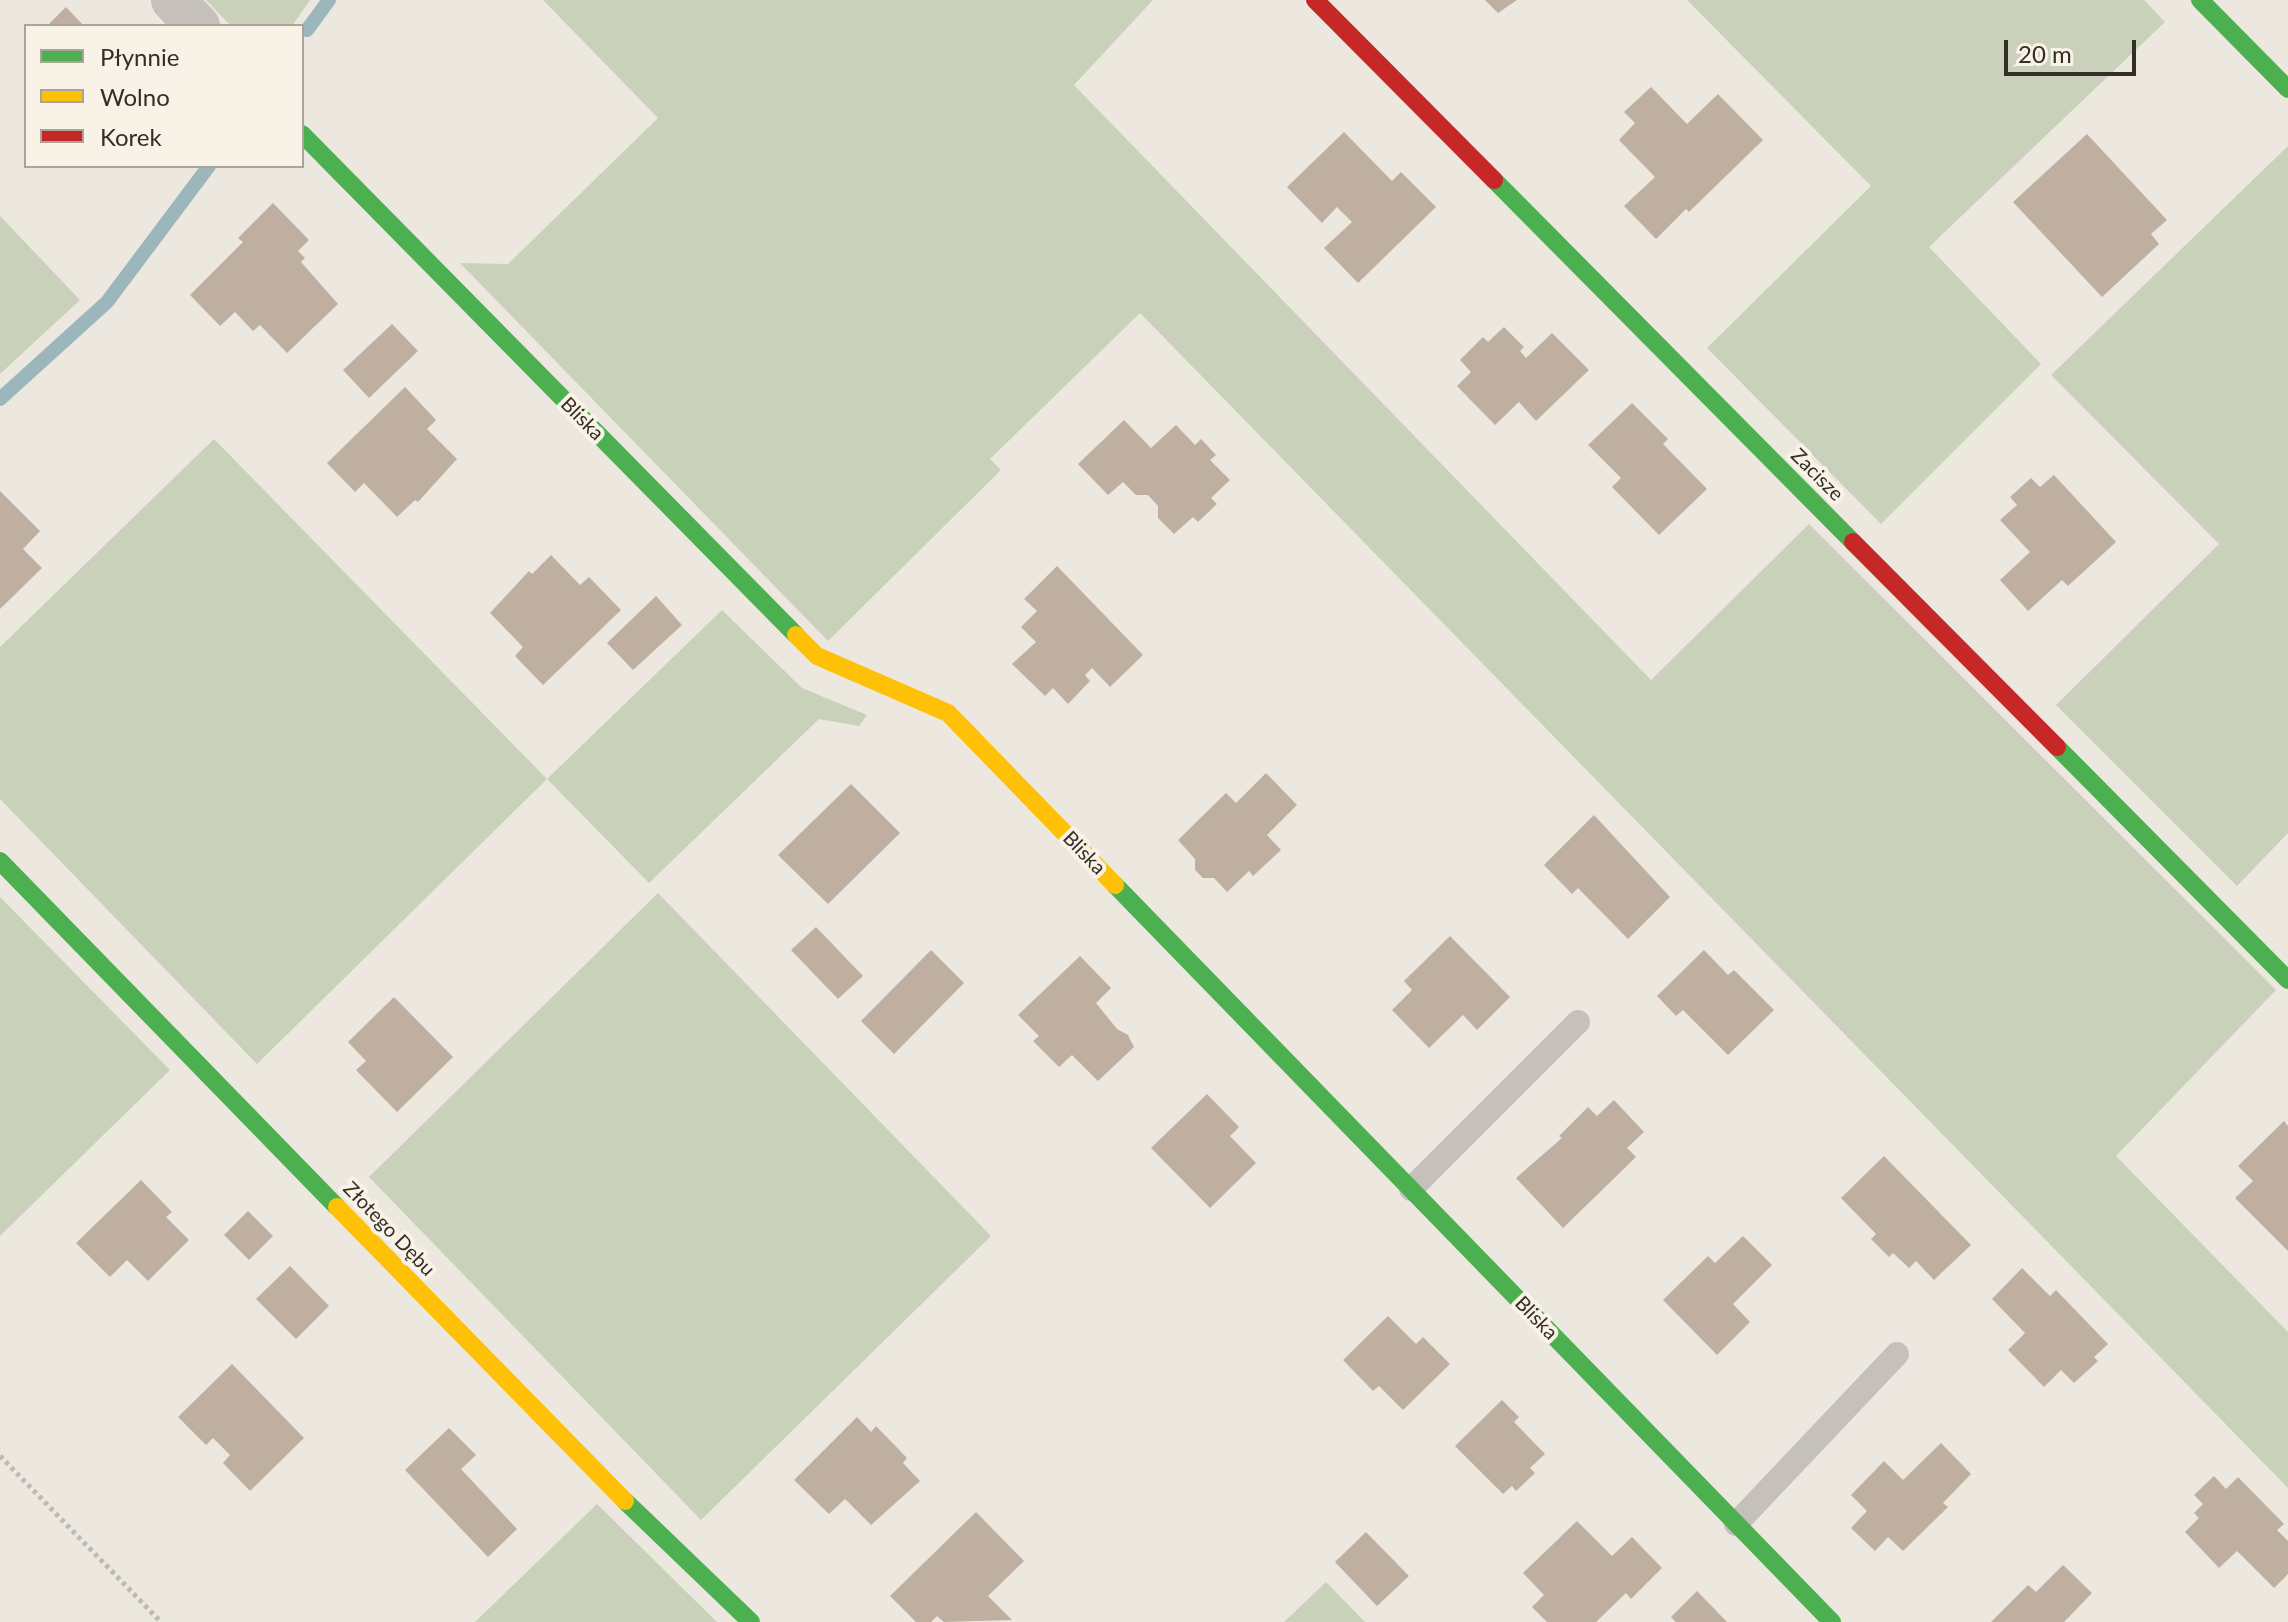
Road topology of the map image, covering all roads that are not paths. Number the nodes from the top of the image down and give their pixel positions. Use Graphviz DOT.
graph roads {
  1 [pos="173,0"];
  2 [pos="1315,0"];
  3 [pos="2200,0"];
  4 [pos="196,24"];
  5 [pos="2288,89"];
  6 [pos="304,136"];
  7 [pos="0,861"];
  8 [pos="2288,980"];
  9 [pos="1578,1022"];
  10 [pos="1411,1189"];
  11 [pos="1897,1354"];
  12 [pos="1736,1524"];
  13 [pos="751,1622"];
  14 [pos="1832,1622"];
  1 -- 4 [label="street"];
  2 -- 8 [label="street, Zacisze"];
  3 -- 5 [label="street"];
  6 -- 10 [label="street, Bliska"];
  7 -- 13 [label="street, Złotego Dębu"];
  9 -- 10 [label="lane"];
  10 -- 12 [label="street, Bliska"];
  11 -- 12 [label="lane"];
  12 -- 14 [label="street, Bliska"];
}
